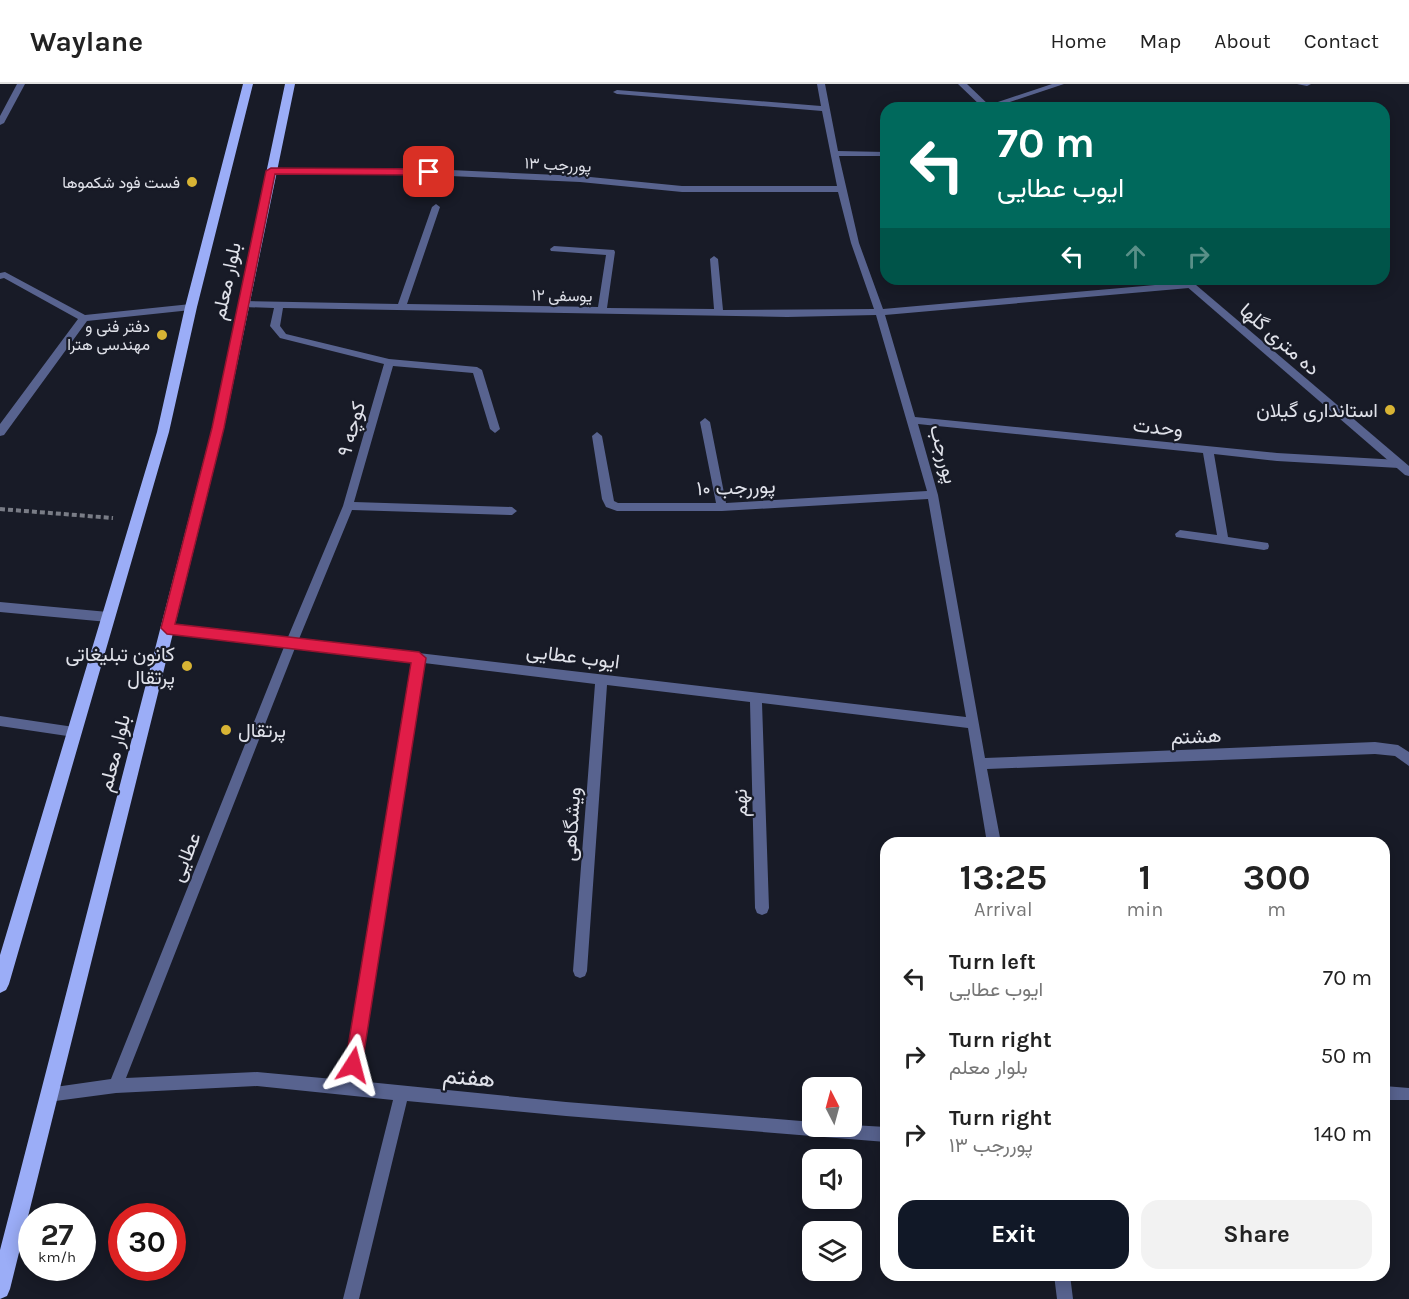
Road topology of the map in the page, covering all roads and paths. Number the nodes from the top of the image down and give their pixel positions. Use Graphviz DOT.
graph roads {
  1 [pos="21,84"];
  2 [pos="248,84"];
  3 [pos="290,84"];
  4 [pos="821,84"];
  5 [pos="962,84"];
  6 [pos="1060,84"];
  7 [pos="1301,84"];
  8 [pos="1307,84"];
  9 [pos="617,92"];
  10 [pos="982,102"];
  11 [pos="1003,102"];
  12 [pos="827,109"];
  13 [pos="0,123"];
  14 [pos="836,153"];
  15 [pos="880,154"];
  16 [pos="271,171"];
  17 [pos="842,189"];
  18 [pos="436,207"];
  19 [pos="554,249"];
  20 [pos="714,259"];
  21 [pos="0,276"];
  22 [pos="1155,285"];
  23 [pos="1190,285"];
  24 [pos="243,304"];
  25 [pos="279,305"];
  26 [pos="402,306"];
  27 [pos="191,307"];
  28 [pos="602,310"];
  29 [pos="880,312"];
  30 [pos="719,313"];
  31 [pos="84,318"];
  32 [pos="389,362"];
  33 [pos="913,420"];
  34 [pos="705,422"];
  35 [pos="495,429"];
  36 [pos="0,432"];
  37 [pos="597,436"];
  38 [pos="1208,450"];
  39 [pos="1399,464"];
  40 [pos="1409,472"];
  41 [pos="933,495"];
  42 [pos="348,506"];
  43 [pos="722,507"];
  44 [pos="0,509"];
  45 [pos="512,511"];
  46 [pos="137,520"];
  47 [pos="1180,534"];
  48 [pos="1223,540"];
  49 [pos="1264,546"];
  50 [pos="0,607"];
  51 [pos="108,617"];
  52 [pos="167,628"];
  53 [pos="291,643"];
  54 [pos="419,658"];
  55 [pos="601,679"];
  56 [pos="756,697"];
  57 [pos="0,721"];
  58 [pos="974,723"];
  59 [pos="74,732"];
  60 [pos="1409,760"];
  61 [pos="980,764"];
  62 [pos="993,837"];
  63 [pos="762,908"];
  64 [pos="580,971"];
  65 [pos="0,984"];
  66 [pos="116,1086"];
  67 [pos="350,1088"];
  68 [pos="402,1093"];
  69 [pos="1390,1093"];
  70 [pos="1406,1094"];
  71 [pos="48,1095"];
  72 [pos="880,1134"];
  73 [pos="1063,1281"];
  74 [pos="0,1289"];
  75 [pos="351,1299"];
  76 [pos="1065,1299"];
  1 -- 13 [label="street"];
  2 -- 27 [label="main road, بلوار معلم"];
  3 -- 16 [label="main road, بلوار معلم"];
  4 -- 12 [label="street, پوررجب"];
  5 -- 10 [label="street"];
  6 -- 11 [label="street"];
  7 -- 8 [label="street"];
  9 -- 12 [label="street"];
  12 -- 14 [label="street, پوررجب"];
  14 -- 15 [label="street"];
  14 -- 17 [label="street, پوررجب"];
  16 -- 17 [label="street, پوررجب ۱۳"];
  16 -- 24 [label="main road, بلوار معلم"];
  17 -- 29 [label="street, پوررجب"];
  18 -- 26 [label="street"];
  19 -- 28 [label="street"];
  20 -- 30 [label="street"];
  21 -- 31 [label="street"];
  22 -- 29 [label="street, یوسفی ۱۲"];
  23 -- 39 [label="street, ده متری گلها"];
  24 -- 25 [label="street, یوسفی ۱۲"];
  24 -- 52 [label="main road, بلوار معلم"];
  25 -- 26 [label="street, یوسفی ۱۲"];
  25 -- 32 [label="street"];
  26 -- 28 [label="street, یوسفی ۱۲"];
  27 -- 31 [label="street"];
  27 -- 46 [label="main road, بلوار معلم"];
  28 -- 30 [label="street, یوسفی ۱۲"];
  29 -- 30 [label="street, یوسفی ۱۲"];
  29 -- 33 [label="street, پوررجب"];
  31 -- 36 [label="street"];
  32 -- 35 [label="street"];
  32 -- 42 [label="street, کوچه ۹"];
  33 -- 38 [label="street, وحدت"];
  33 -- 41 [label="street, پوررجب"];
  34 -- 43 [label="street"];
  37 -- 43 [label="street, پوررجب ۱۰"];
  38 -- 39 [label="street, وحدت"];
  38 -- 48 [label="street"];
  39 -- 40 [label="street, ده متری گلها"];
  41 -- 43 [label="street, پوررجب ۱۰"];
  41 -- 58 [label="street, پوررجب"];
  42 -- 45 [label="street"];
  42 -- 53 [label="street, کوچه ۹"];
  44 -- 46 [label="path"];
  46 -- 51 [label="main road, بلوار معلم"];
  47 -- 48 [label="street"];
  48 -- 49 [label="street"];
  50 -- 51 [label="street"];
  51 -- 59 [label="main road, بلوار معلم"];
  52 -- 53 [label="street, ایوب عطایی"];
  52 -- 71 [label="main road, بلوار معلم"];
  53 -- 54 [label="street, ایوب عطایی"];
  53 -- 66 [label="street, عطایی"];
  54 -- 55 [label="street, ایوب عطایی"];
  54 -- 67 [label="street"];
  55 -- 56 [label="street, ایوب عطایی"];
  55 -- 64 [label="street, ویشگاهی"];
  56 -- 58 [label="street, ایوب عطایی"];
  56 -- 63 [label="street, نهم"];
  57 -- 59 [label="street"];
  58 -- 61 [label="street, پوررجب"];
  59 -- 65 [label="main road, بلوار معلم"];
  60 -- 61 [label="street, هشتم"];
  61 -- 62 [label="street, پوررجب"];
  66 -- 67 [label="street, هفتم"];
  66 -- 71 [label="street, هفتم"];
  67 -- 68 [label="street, هفتم"];
  68 -- 72 [label="street, هفتم"];
  68 -- 75 [label="street"];
  69 -- 70 [label="street"];
  71 -- 74 [label="main road, بلوار معلم"];
  73 -- 76 [label="street"];
}
